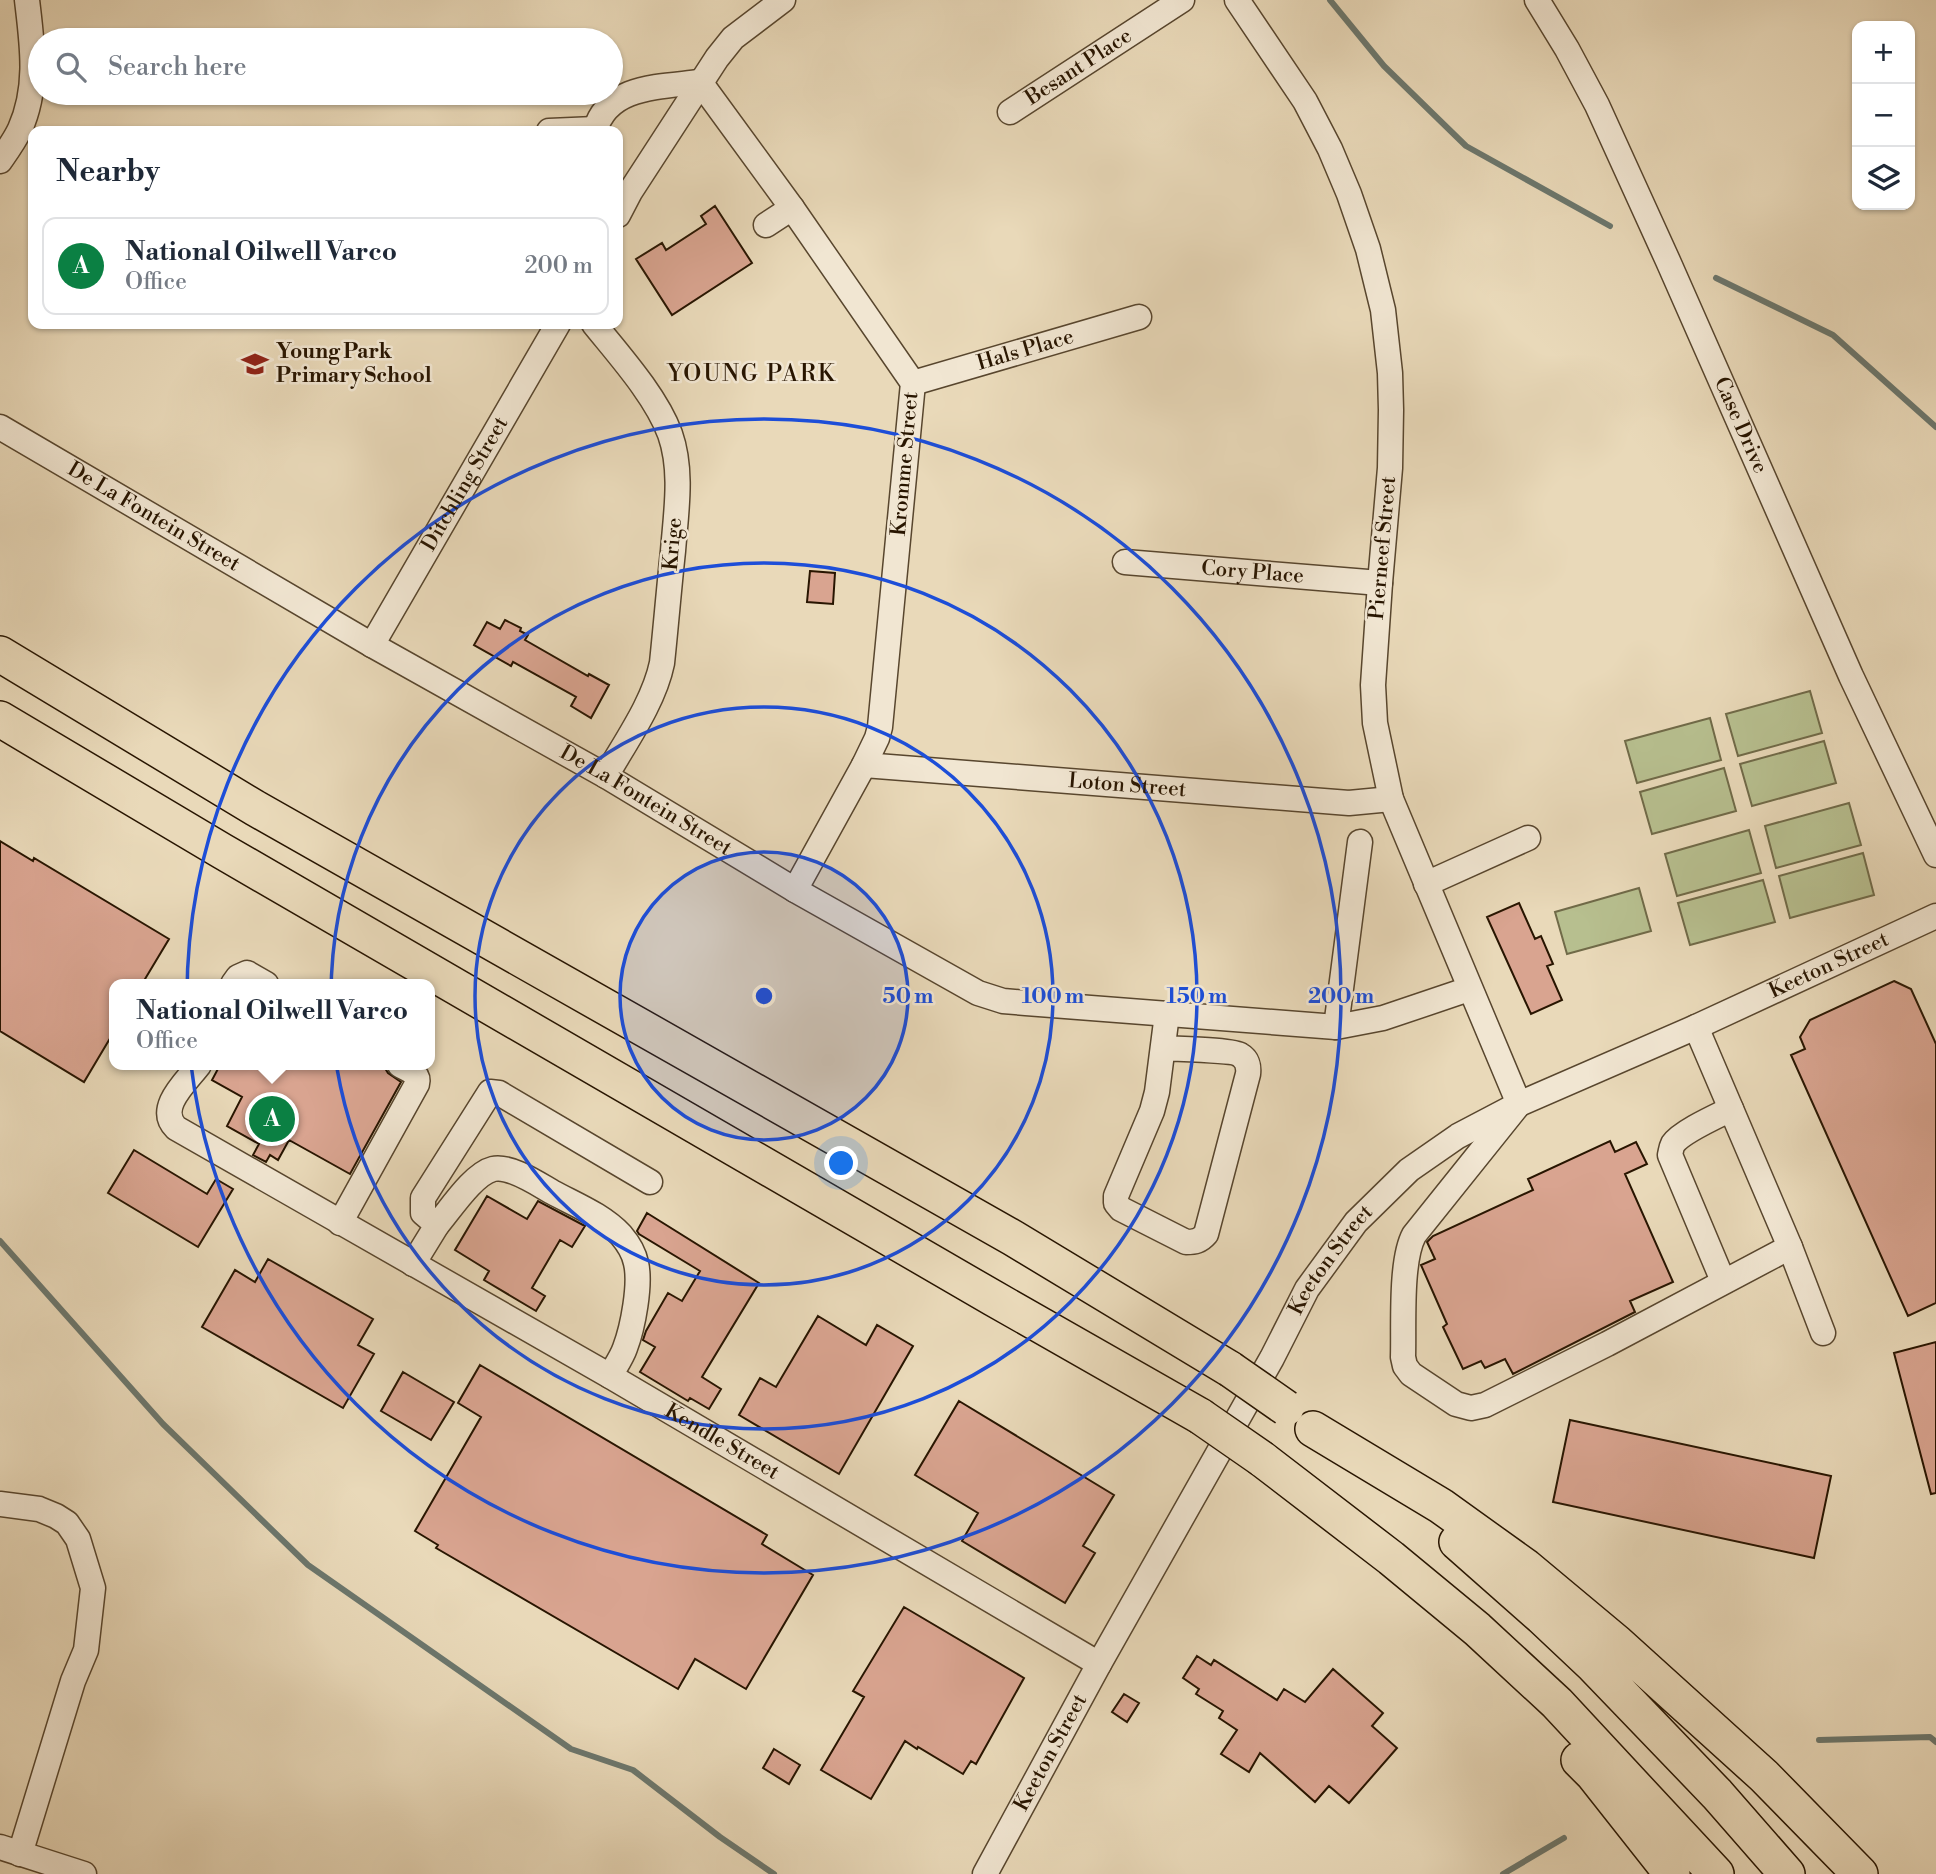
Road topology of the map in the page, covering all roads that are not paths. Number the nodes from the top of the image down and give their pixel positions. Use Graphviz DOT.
graph roads {
  1 [pos="27,0"];
  2 [pos="783,0"];
  3 [pos="1182,0"];
  4 [pos="1237,0"];
  5 [pos="1537,0"];
  6 [pos="30,28"];
  7 [pos="700,82"];
  8 [pos="623,96"];
  9 [pos="28,103"];
  10 [pos="610,105"];
  11 [pos="1010,112"];
  12 [pos="597,126"];
  13 [pos="0,162"];
  14 [pos="624,185"];
  15 [pos="792,208"];
  16 [pos="765,225"];
  17 [pos="1139,317"];
  18 [pos="555,329"];
  19 [pos="598,329"];
  20 [pos="913,383"];
  21 [pos="0,427"];
  22 [pos="1125,562"];
  23 [pos="1380,583"];
  24 [pos="372,645"];
  25 [pos="0,654"];
  26 [pos="0,719"];
  27 [pos="864,765"];
  28 [pos="606,776"];
  29 [pos="1391,799"];
  30 [pos="1528,838"];
  31 [pos="1360,842"];
  32 [pos="1936,855"];
  33 [pos="1426,884"];
  34 [pos="795,890"];
  35 [pos="1936,916"];
  36 [pos="236,979"];
  37 [pos="257,979"];
  38 [pos="1469,989"];
  39 [pos="1167,1014"];
  40 [pos="1336,1027"];
  41 [pos="1696,1027"];
  42 [pos="1163,1048"];
  43 [pos="195,1070"];
  44 [pos="409,1070"];
  45 [pos="1519,1104"];
  46 [pos="1731,1108"];
  47 [pos="650,1182"];
  48 [pos="340,1223"];
  49 [pos="437,1225"];
  50 [pos="1790,1247"];
  51 [pos="413,1264"];
  52 [pos="1723,1281"];
  53 [pos="1824,1333"];
  54 [pos="610,1376"];
  55 [pos="1313,1429"];
  56 [pos="1255,1464"];
  57 [pos="0,1504"];
  58 [pos="1099,1664"];
  59 [pos="10,1851"];
  60 [pos="84,1874"];
  61 [pos="985,1874"];
  62 [pos="1672,1874"];
  63 [pos="1716,1874"];
  64 [pos="1787,1874"];
  65 [pos="1860,1874"];
  1 -- 6 [label="street"];
  2 -- 7 [label="street"];
  3 -- 11 [label="street, Besant Place"];
  4 -- 23 [label="street, Pierneef Street"];
  5 -- 32 [label="street, Case Drive"];
  7 -- 8 [label="street"];
  7 -- 14 [label="street"];
  7 -- 15 [label="street, Kromme Street"];
  9 -- 13 [label="street"];
  10 -- 12 [label="street"];
  15 -- 16 [label="street"];
  15 -- 20 [label="street, Kromme Street"];
  17 -- 20 [label="street, Hals Place"];
  18 -- 24 [label="street, Ditchling Street"];
  19 -- 28 [label="street, Krige"];
  20 -- 27 [label="street, Kromme Street"];
  21 -- 24 [label="street, De La Fontein Street"];
  22 -- 23 [label="street, Cory Place"];
  23 -- 29 [label="street, Pierneef Street"];
  24 -- 28 [label="street, De La Fontein Street"];
  25 -- 55 [label="highway, bridge"];
  26 -- 56 [label="highway, bridge"];
  27 -- 29 [label="street, Loton Street"];
  27 -- 34 [label="street, Kromme Street"];
  28 -- 34 [label="street, De La Fontein Street"];
  29 -- 33 [label="street, Pierneef Street"];
  30 -- 33 [label="street"];
  31 -- 40 [label="street"];
  33 -- 38 [label="street, Pierneef Street"];
  34 -- 39 [label="street, De La Fontein Street"];
  35 -- 41 [label="street, Keeton Street"];
  36 -- 37 [label="street"];
  38 -- 40 [label="street, De La Fontein Street"];
  38 -- 45 [label="street, Pierneef Street"];
  39 -- 40 [label="street, De La Fontein Street"];
  39 -- 42 [label="street"];
  41 -- 45 [label="street, Keeton Street"];
  41 -- 46 [label="street"];
  42 -- 42 [label="street"];
  43 -- 48 [label="street, Kendle Street"];
  44 -- 48 [label="street"];
  45 -- 52 [label="street"];
  45 -- 58 [label="street, Keeton Street"];
  46 -- 50 [label="street"];
  46 -- 52 [label="street"];
  47 -- 49 [label="street"];
  48 -- 51 [label="street, Kendle Street"];
  49 -- 51 [label="street"];
  49 -- 54 [label="street"];
  50 -- 52 [label="street"];
  50 -- 53 [label="street"];
  51 -- 54 [label="street, Kendle Street"];
  54 -- 58 [label="street, Kendle Street"];
  55 -- 64 [label="highway"];
  55 -- 65 [label="highway"];
  56 -- 62 [label="highway"];
  56 -- 63 [label="highway"];
  57 -- 59 [label="street"];
  58 -- 61 [label="street, Keeton Street"];
  59 -- 60 [label="street"];
}
